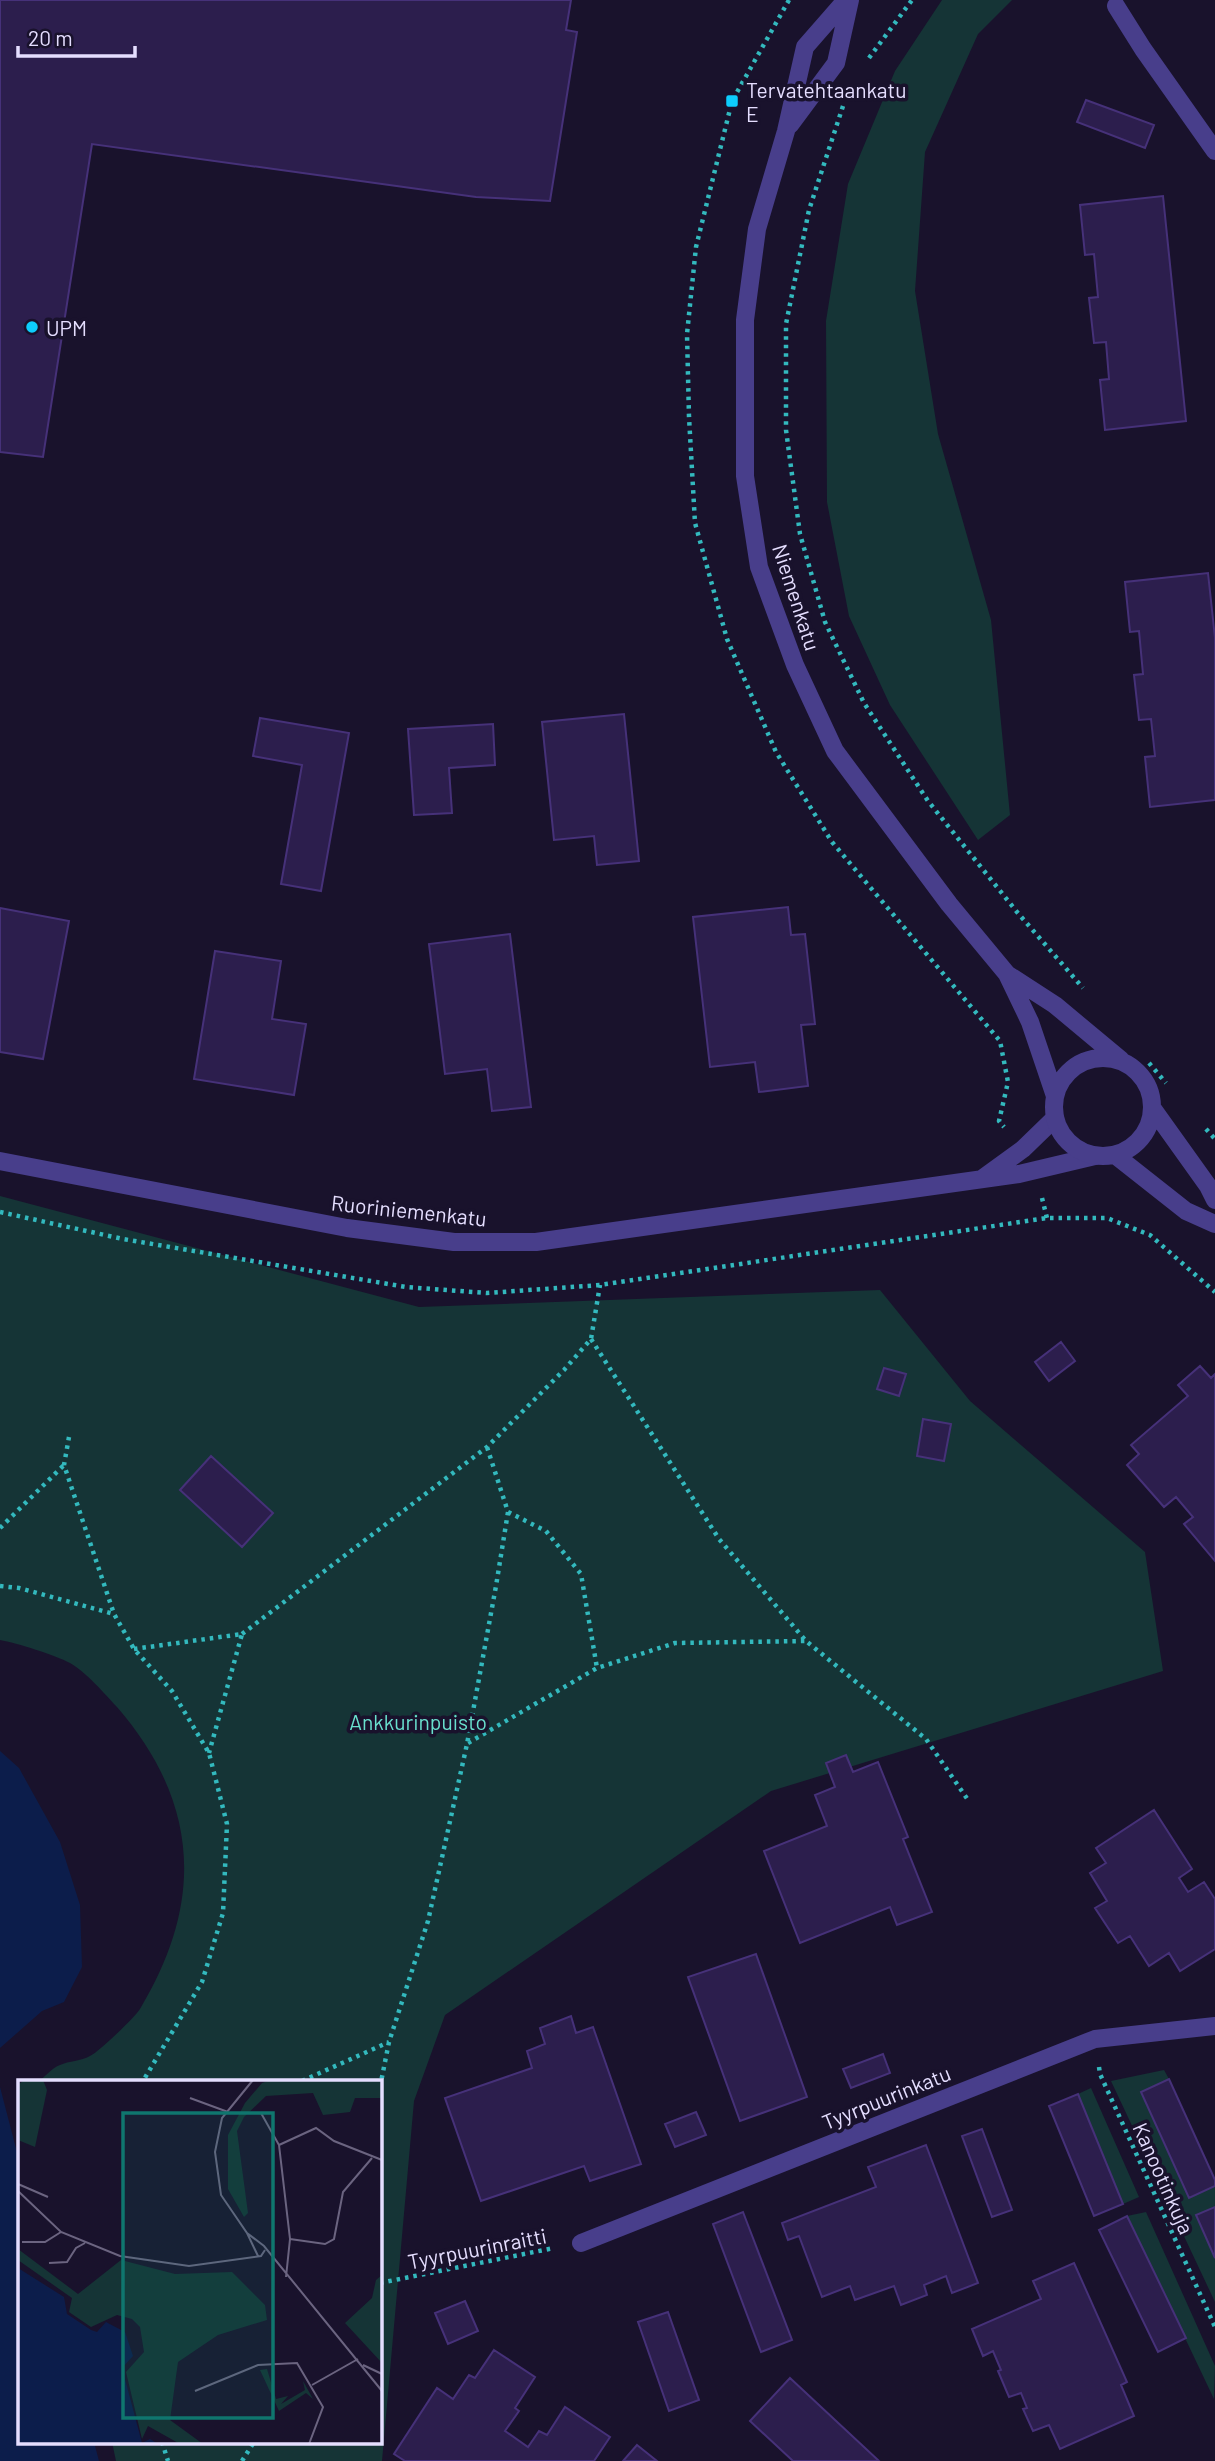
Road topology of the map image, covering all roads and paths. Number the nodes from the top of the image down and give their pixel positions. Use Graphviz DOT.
graph roads {
  1 [pos="848,0"];
  2 [pos="912,0"];
  3 [pos="1116,6"];
  4 [pos="864,66"];
  5 [pos="849,95"];
  6 [pos="786,131"];
  7 [pos="1215,151"];
  8 [pos="1007,974"];
  9 [pos="1091,997"];
  10 [pos="1144,1058"];
  11 [pos="1124,1062"];
  12 [pos="1171,1088"];
  13 [pos="1055,1096"];
  14 [pos="1153,1109"];
  15 [pos="1055,1118"];
  16 [pos="1206,1128"];
  17 [pos="1215,1139"];
  18 [pos="1115,1155"];
  19 [pos="1095,1156"];
  20 [pos="0,1161"];
  21 [pos="983,1178"];
  22 [pos="1215,1200"];
  23 [pos="0,1212"];
  24 [pos="1047,1218"];
  25 [pos="1215,1224"];
  26 [pos="123,1239"];
  27 [pos="600,1285"];
  28 [pos="1215,1292"];
  29 [pos="591,1339"];
  30 [pos="69,1437"];
  31 [pos="486,1447"];
  32 [pos="64,1465"];
  33 [pos="509,1513"];
  34 [pos="0,1528"];
  35 [pos="0,1586"];
  36 [pos="114,1614"];
  37 [pos="242,1634"];
  38 [pos="806,1641"];
  39 [pos="134,1649"];
  40 [pos="597,1668"];
  41 [pos="467,1744"];
  42 [pos="209,1753"];
  43 [pos="968,1800"];
  44 [pos="1215,2026"];
  45 [pos="1095,2039"];
  46 [pos="389,2042"];
  47 [pos="144,2080"];
  48 [pos="304,2080"];
  49 [pos="381,2080"];
  50 [pos="581,2243"];
  51 [pos="382,2283"];
  52 [pos="1215,2327"];
  53 [pos="163,2444"];
  54 [pos="253,2444"];
  55 [pos="168,2461"];
  56 [pos="242,2461"];
  1 -- 6 [label="street, Niemenkatu"];
  1 -- 6 [label="street, Niemenkatu"];
  2 -- 4 [label="path"];
  3 -- 7 [label="street"];
  5 -- 9 [label="path"];
  6 -- 8 [label="street, Niemenkatu"];
  8 -- 11 [label="street, Niemenkatu"];
  8 -- 13 [label="street, Niemenkatu"];
  10 -- 12 [label="path"];
  11 -- 13 [label="street"];
  11 -- 14 [label="street"];
  13 -- 15 [label="street"];
  14 -- 18 [label="street"];
  14 -- 22 [label="street"];
  15 -- 19 [label="street"];
  15 -- 21 [label="street, Ruoriniemenkatu"];
  16 -- 17 [label="path"];
  18 -- 19 [label="street"];
  18 -- 25 [label="street"];
  19 -- 21 [label="street, Ruoriniemenkatu"];
  20 -- 21 [label="street, Ruoriniemenkatu"];
  23 -- 26 [label="path"];
  24 -- 28 [label="path"];
  27 -- 29 [label="path"];
  29 -- 31 [label="path"];
  29 -- 38 [label="path"];
  30 -- 32 [label="path"];
  31 -- 33 [label="path"];
  31 -- 37 [label="path"];
  32 -- 34 [label="path"];
  32 -- 36 [label="path"];
  33 -- 40 [label="path"];
  33 -- 41 [label="path"];
  35 -- 36 [label="path"];
  36 -- 39 [label="path"];
  37 -- 39 [label="path"];
  37 -- 42 [label="path"];
  38 -- 40 [label="path"];
  38 -- 43 [label="path"];
  39 -- 42 [label="path"];
  40 -- 41 [label="path"];
  41 -- 46 [label="path"];
  42 -- 47 [label="path"];
  44 -- 45 [label="street, Tyyrpuurinkatu"];
  45 -- 50 [label="street, Tyyrpuurinkatu"];
  45 -- 52 [label="path, Kanootinkuja"];
  46 -- 48 [label="path"];
  46 -- 49 [label="path"];
  50 -- 51 [label="path, Tyyrpuurinraitti"];
  53 -- 55 [label="path"];
  54 -- 56 [label="path"];
}
